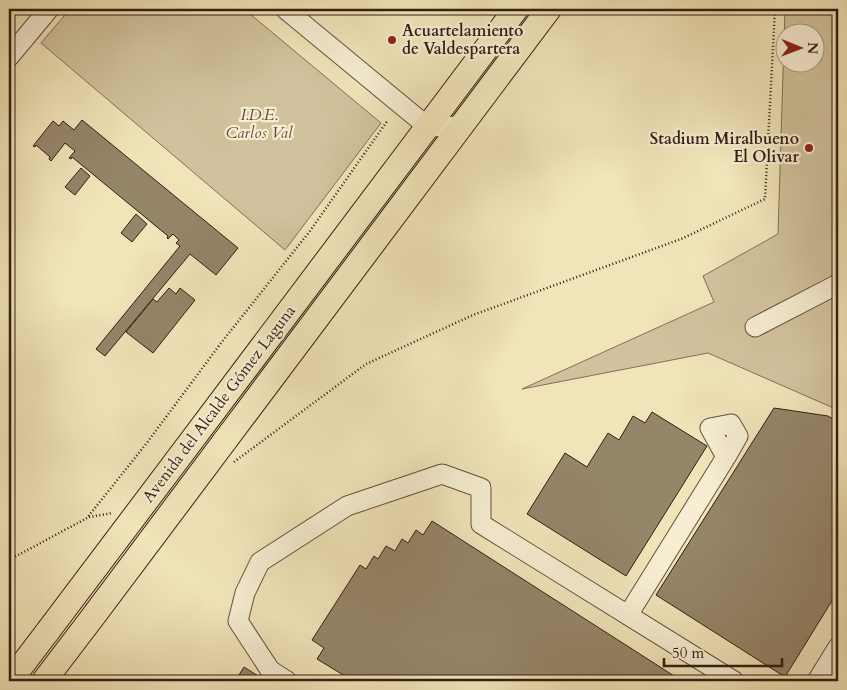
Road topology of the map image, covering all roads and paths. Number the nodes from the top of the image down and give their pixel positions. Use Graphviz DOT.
graph roads {
  1 [pos="49,9"];
  2 [pos="285,9"];
  3 [pos="516,9"];
  4 [pos="549,9"];
  5 [pos="775,9"];
  6 [pos="9,57"];
  7 [pos="388,120"];
  8 [pos="460,126"];
  9 [pos="428,127"];
  10 [pos="838,284"];
  11 [pos="755,327"];
  12 [pos="726,457"];
  13 [pos="229,466"];
  14 [pos="118,512"];
  15 [pos="87,518"];
  16 [pos="9,560"];
  17 [pos="628,615"];
  18 [pos="838,647"];
  19 [pos="10,681"];
  20 [pos="44,681"];
  21 [pos="287,681"];
  22 [pos="734,681"];
  23 [pos="817,681"];
  1 -- 6 [label="street"];
  2 -- 9 [label="street"];
  3 -- 9 [label="main road, Avenida del Alcalde Gómez Laguna"];
  4 -- 8 [label="main road, Avenida del Alcalde Gómez Laguna"];
  5 -- 13 [label="path"];
  7 -- 15 [label="path"];
  8 -- 9 [label="street"];
  8 -- 20 [label="main road, Avenida del Alcalde Gómez Laguna, bridge"];
  9 -- 19 [label="main road, Avenida del Alcalde Gómez Laguna, bridge"];
  10 -- 11 [label="street"];
  12 -- 17 [label="street"];
  14 -- 15 [label="path"];
  15 -- 16 [label="path"];
  17 -- 21 [label="street"];
  17 -- 22 [label="street"];
  18 -- 23 [label="street"];
}
